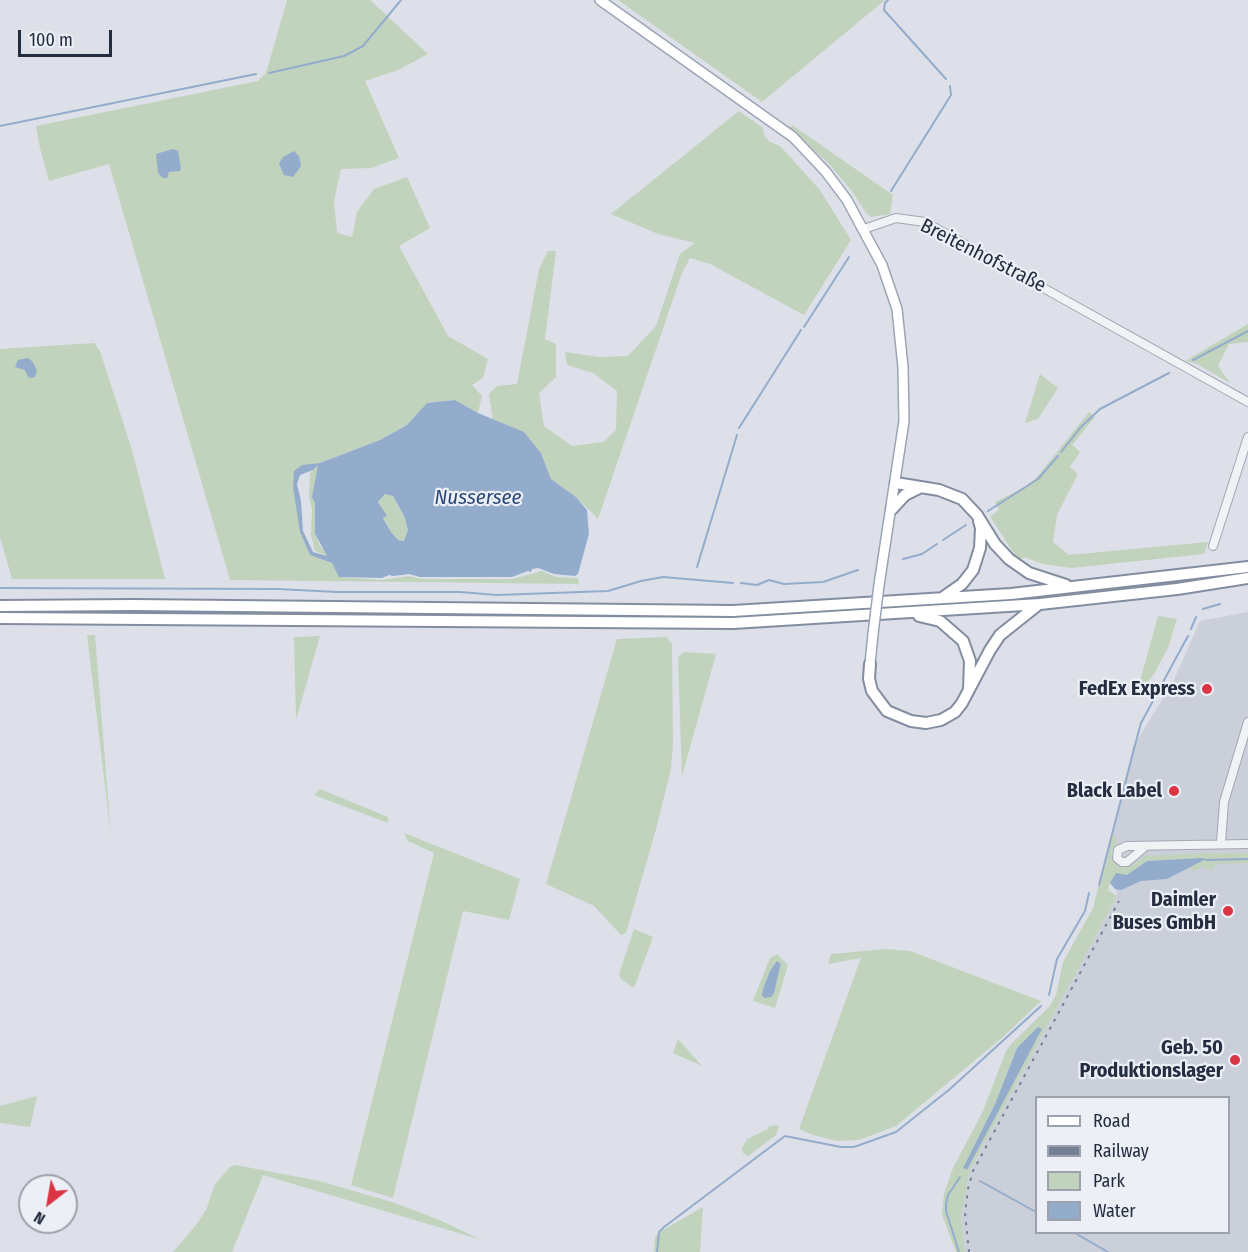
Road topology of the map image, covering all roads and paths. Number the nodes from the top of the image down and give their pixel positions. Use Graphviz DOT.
graph roads {
  1 [pos="600,0"];
  2 [pos="864,228"];
  3 [pos="1248,402"];
  4 [pos="1248,437"];
  5 [pos="896,483"];
  6 [pos="921,487"];
  7 [pos="892,509"];
  8 [pos="977,515"];
  9 [pos="1213,546"];
  10 [pos="1248,567"];
  11 [pos="1248,578"];
  12 [pos="1078,587"];
  13 [pos="939,599"];
  14 [pos="1040,604"];
  15 [pos="0,606"];
  16 [pos="902,614"];
  17 [pos="0,618"];
  18 [pos="870,664"];
  19 [pos="968,695"];
  20 [pos="1248,722"];
  21 [pos="1221,843"];
  22 [pos="1248,844"];
  23 [pos="1146,846"];
  1 -- 2 [label="main road"];
  2 -- 3 [label="street, Breitenhofstraße"];
  2 -- 5 [label="main road"];
  4 -- 9 [label="street"];
  5 -- 6 [label="highway"];
  5 -- 7 [label="main road"];
  6 -- 7 [label="highway"];
  6 -- 8 [label="highway"];
  7 -- 18 [label="main road, bridge"];
  8 -- 12 [label="highway"];
  8 -- 13 [label="highway"];
  10 -- 12 [label="highway"];
  11 -- 14 [label="highway"];
  12 -- 13 [label="highway"];
  13 -- 15 [label="highway"];
  14 -- 16 [label="highway"];
  14 -- 19 [label="highway"];
  16 -- 17 [label="highway"];
  16 -- 19 [label="highway"];
  18 -- 19 [label="highway"];
  20 -- 21 [label="street"];
  21 -- 22 [label="street"];
  21 -- 23 [label="street"];
}
